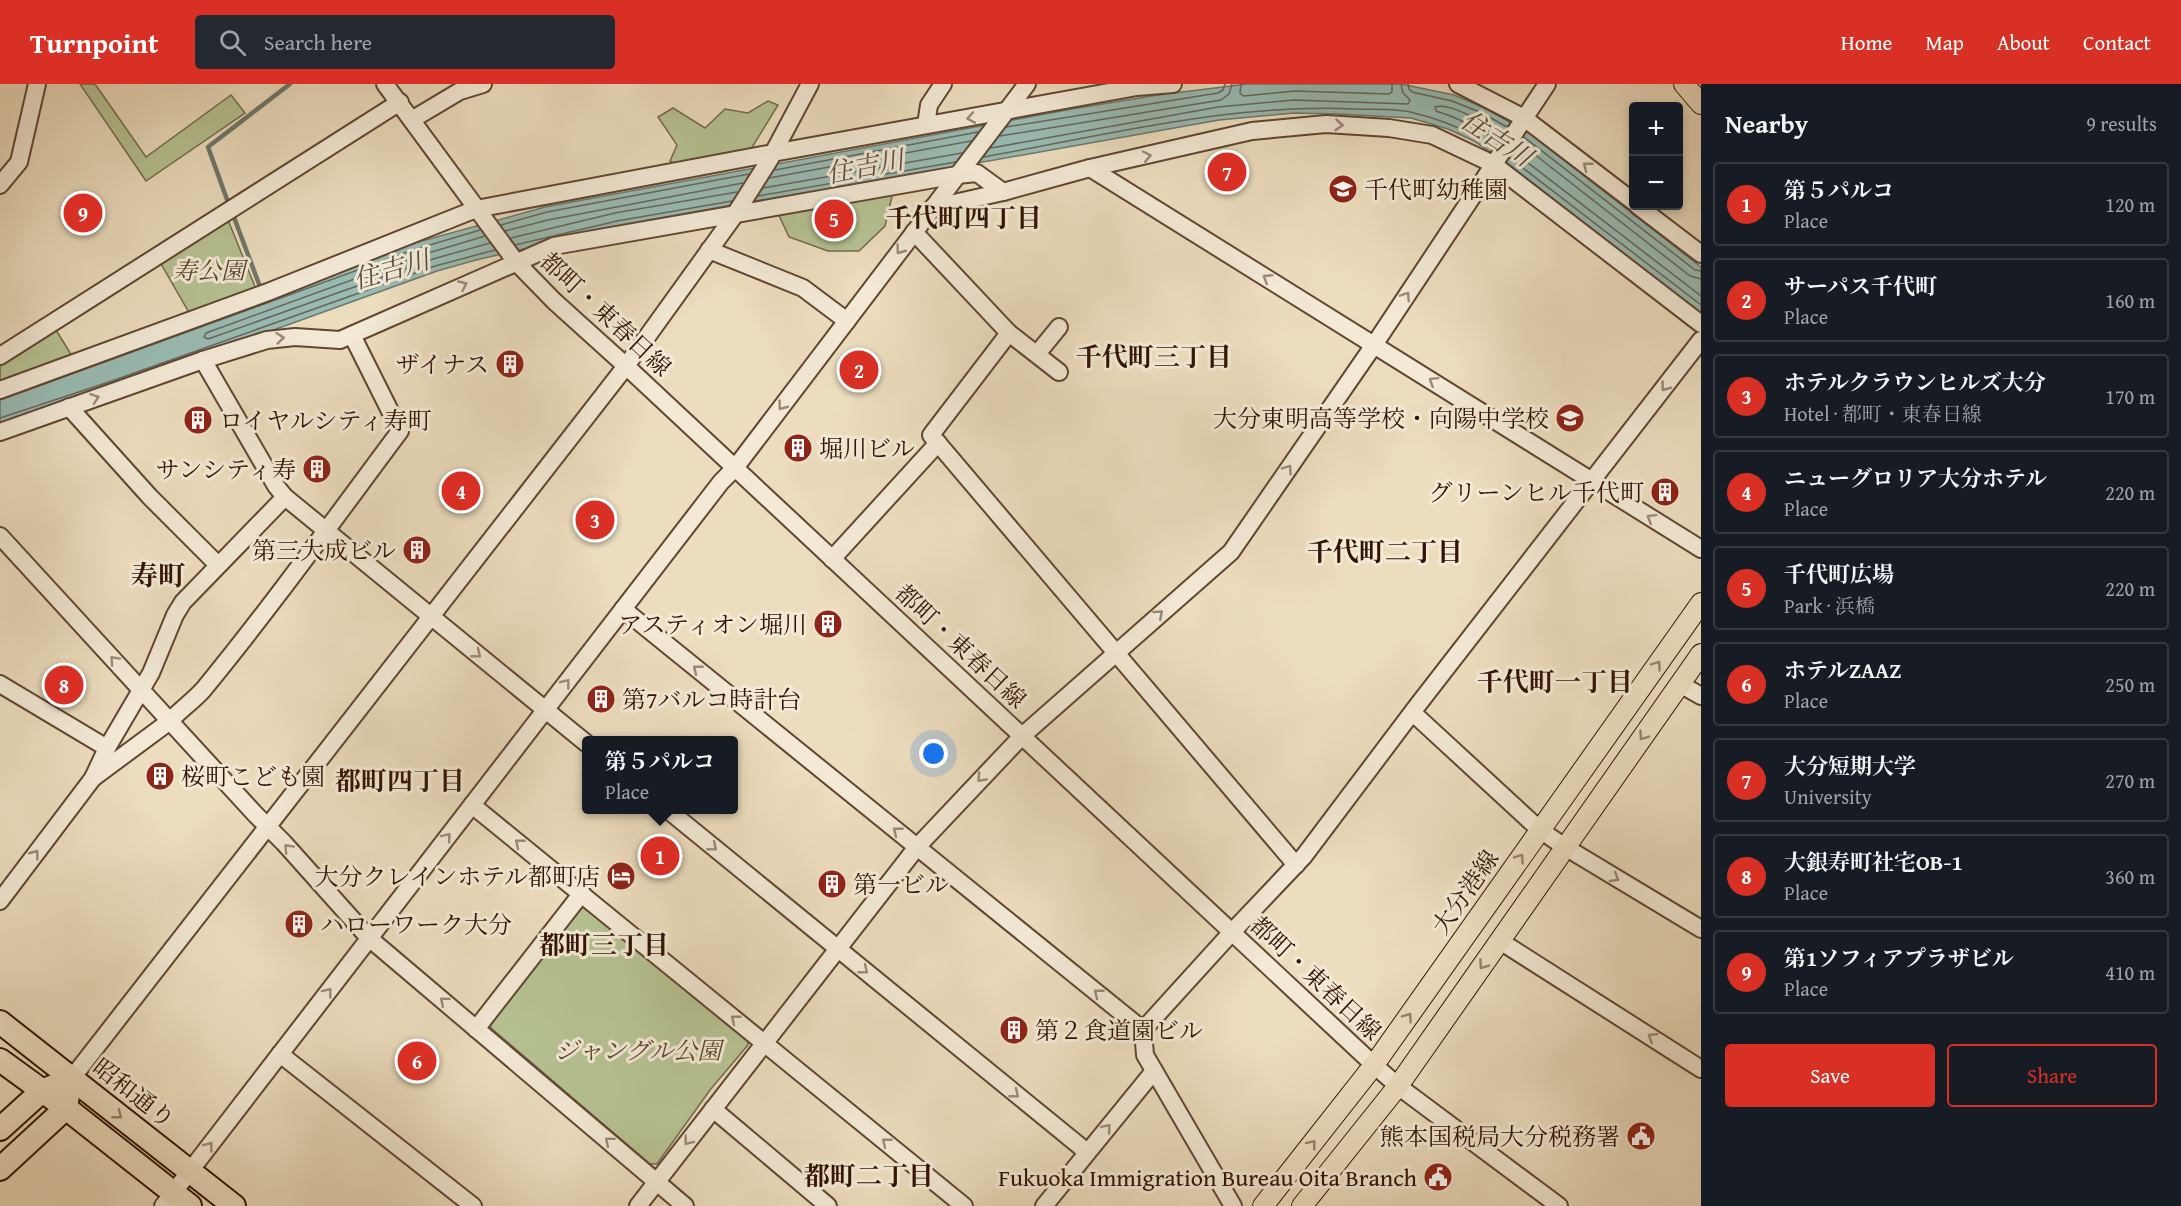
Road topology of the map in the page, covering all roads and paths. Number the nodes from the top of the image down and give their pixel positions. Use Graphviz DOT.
graph roads {
  1 [pos="37,84"];
  2 [pos="385,84"];
  3 [pos="483,84"];
  4 [pos="810,84"];
  5 [pos="943,84"];
  6 [pos="1027,84"];
  7 [pos="1173,84"];
  8 [pos="1458,84"];
  9 [pos="1547,84"];
  10 [pos="1684,84"];
  11 [pos="400,102"];
  12 [pos="1701,104"];
  13 [pos="1003,115"];
  14 [pos="413,119"];
  15 [pos="1522,120"];
  16 [pos="926,125"];
  17 [pos="772,156"];
  18 [pos="1494,162"];
  19 [pos="1090,168"];
  20 [pos="959,173"];
  21 [pos="0,185"];
  22 [pos="1003,192"];
  23 [pos="1629,198"];
  24 [pos="932,208"];
  25 [pos="476,210"];
  26 [pos="1643,210"];
  27 [pos="735,214"];
  28 [pos="914,231"];
  29 [pos="709,250"];
  30 [pos="1701,254"];
  31 [pos="516,262"];
  32 [pos="847,321"];
  33 [pos="1701,324"];
  34 [pos="1059,327"];
  35 [pos="1009,333"];
  36 [pos="352,335"];
  37 [pos="1701,340"];
  38 [pos="1374,345"];
  39 [pos="1037,354"];
  40 [pos="0,356"];
  41 [pos="203,360"];
  42 [pos="626,366"];
  43 [pos="1059,372"];
  44 [pos="0,390"];
  45 [pos="69,407"];
  46 [pos="0,432"];
  47 [pos="938,443"];
  48 [pos="735,468"];
  49 [pos="1593,481"];
  50 [pos="285,497"];
  51 [pos="326,532"];
  52 [pos="0,536"];
  53 [pos="1701,549"];
  54 [pos="832,559"];
  55 [pos="218,565"];
  56 [pos="1701,603"];
  57 [pos="623,609"];
  58 [pos="432,617"];
  59 [pos="1115,652"];
  60 [pos="1701,654"];
  61 [pos="0,684"];
  62 [pos="1680,684"];
  63 [pos="142,690"];
  64 [pos="1701,696"];
  65 [pos="545,710"];
  66 [pos="1413,713"];
  67 [pos="170,721"];
  68 [pos="1022,736"];
  69 [pos="582,740"];
  70 [pos="107,747"];
  71 [pos="93,778"];
  72 [pos="472,805"];
  73 [pos="673,814"];
  74 [pos="267,827"];
  75 [pos="1540,830"];
  76 [pos="917,847"];
  77 [pos="1565,848"];
  78 [pos="1296,865"];
  79 [pos="582,893"];
  80 [pos="0,900"];
  81 [pos="1701,929"];
  82 [pos="1232,932"];
  83 [pos="369,938"];
  84 [pos="1500,941"];
  85 [pos="838,948"];
  86 [pos="0,1023"];
  87 [pos="476,1029"];
  88 [pos="1143,1030"];
  89 [pos="764,1043"];
  90 [pos="280,1054"];
  91 [pos="0,1060"];
  92 [pos="1374,1065"];
  93 [pos="1701,1069"];
  94 [pos="1154,1071"];
  95 [pos="72,1078"];
  96 [pos="1398,1086"];
  97 [pos="42,1090"];
  98 [pos="66,1108"];
  99 [pos="713,1109"];
  100 [pos="0,1129"];
  101 [pos="1087,1152"];
  102 [pos="0,1169"];
  103 [pos="190,1171"];
  104 [pos="657,1182"];
  105 [pos="176,1202"];
  106 [pos="234,1206"];
  107 [pos="473,1206"];
  108 [pos="638,1206"];
  109 [pos="685,1206"];
  110 [pos="828,1206"];
  111 [pos="964,1206"];
  112 [pos="1044,1206"];
  113 [pos="1233,1206"];
  114 [pos="1263,1206"];
  115 [pos="1302,1206"];
  116 [pos="1559,1206"];
  1 -- 21 [label="street"];
  2 -- 11 [label="street"];
  3 -- 14 [label="street"];
  4 -- 17 [label="street"];
  5 -- 16 [label="street"];
  6 -- 13 [label="street"];
  7 -- 13 [label="street"];
  8 -- 15 [label="street"];
  9 -- 15 [label="street"];
  10 -- 12 [label="main road"];
  11 -- 14 [label="street"];
  11 -- 40 [label="street"];
  13 -- 16 [label="street, one-way"];
  13 -- 20 [label="street"];
  14 -- 25 [label="street"];
  15 -- 18 [label="street"];
  23 -- 15 [label="street, one-way"];
  16 -- 17 [label="street"];
  17 -- 25 [label="street"];
  17 -- 27 [label="street"];
  19 -- 18 [label="street, one-way"];
  18 -- 33 [label="street"];
  38 -- 18 [label="street, one-way"];
  19 -- 22 [label="street"];
  38 -- 19 [label="street, one-way"];
  20 -- 22 [label="street"];
  20 -- 24 [label="street"];
  20 -- 27 [label="street"];
  22 -- 24 [label="street"];
  24 -- 28 [label="street"];
  25 -- 31 [label="street, 都町・東春日線"];
  25 -- 44 [label="street"];
  26 -- 30 [label="street"];
  27 -- 29 [label="street"];
  27 -- 31 [label="street"];
  28 -- 32 [label="street, one-way"];
  28 -- 35 [label="street"];
  29 -- 32 [label="street"];
  29 -- 42 [label="street"];
  36 -- 31 [label="street, one-way"];
  31 -- 42 [label="street, 都町・東春日線"];
  32 -- 48 [label="street, one-way"];
  34 -- 39 [label="street"];
  35 -- 39 [label="street"];
  35 -- 47 [label="street"];
  41 -- 36 [label="street, one-way"];
  36 -- 51 [label="street"];
  37 -- 49 [label="street, one-way"];
  49 -- 38 [label="street, one-way"];
  59 -- 38 [label="street, one-way"];
  39 -- 43 [label="street"];
  45 -- 41 [label="street, one-way"];
  41 -- 50 [label="street"];
  42 -- 48 [label="street, 都町・東春日線"];
  42 -- 58 [label="street"];
  45 -- 46 [label="street"];
  45 -- 55 [label="street"];
  47 -- 54 [label="street"];
  47 -- 59 [label="street"];
  48 -- 54 [label="street, 都町・東春日線"];
  48 -- 57 [label="street"];
  53 -- 49 [label="street, one-way"];
  49 -- 66 [label="street"];
  50 -- 51 [label="street"];
  50 -- 55 [label="street"];
  51 -- 58 [label="street"];
  51 -- 67 [label="street"];
  63 -- 52 [label="street, one-way"];
  54 -- 68 [label="street, 都町・東春日線"];
  55 -- 63 [label="street"];
  75 -- 56 [label="main road, 大分港線, one-way"];
  65 -- 57 [label="street, one-way"];
  76 -- 57 [label="street, one-way"];
  58 -- 65 [label="street, one-way"];
  58 -- 74 [label="street"];
  59 -- 68 [label="street"];
  59 -- 78 [label="street"];
  60 -- 62 [label="main road"];
  61 -- 70 [label="street"];
  62 -- 64 [label="street"];
  62 -- 77 [label="main road, one-way"];
  63 -- 67 [label="street"];
  63 -- 70 [label="street"];
  65 -- 69 [label="street"];
  65 -- 72 [label="street"];
  66 -- 75 [label="street"];
  66 -- 78 [label="street"];
  67 -- 71 [label="street"];
  67 -- 74 [label="street"];
  68 -- 76 [label="street, one-way"];
  68 -- 82 [label="street, 都町・東春日線"];
  70 -- 71 [label="street"];
  80 -- 71 [label="street, one-way"];
  79 -- 72 [label="street, one-way"];
  83 -- 72 [label="street, one-way"];
  73 -- 85 [label="street, one-way"];
  83 -- 74 [label="street, one-way"];
  74 -- 95 [label="street"];
  75 -- 77 [label="street"];
  92 -- 75 [label="main road, 大分港線, one-way"];
  76 -- 85 [label="street"];
  88 -- 76 [label="street, one-way"];
  77 -- 81 [label="street, one-way"];
  77 -- 84 [label="main road"];
  78 -- 82 [label="street"];
  79 -- 87 [label="street"];
  89 -- 79 [label="street, one-way"];
  82 -- 88 [label="street"];
  82 -- 92 [label="street, 都町・東春日線"];
  87 -- 83 [label="street, one-way"];
  90 -- 83 [label="street, one-way"];
  93 -- 84 [label="street, one-way"];
  84 -- 96 [label="main road, one-way"];
  85 -- 89 [label="street"];
  85 -- 101 [label="street, one-way"];
  86 -- 95 [label="highway, 昭和通り"];
  104 -- 87 [label="street, one-way"];
  88 -- 94 [label="street"];
  89 -- 99 [label="street"];
  111 -- 89 [label="street, one-way"];
  103 -- 90 [label="street, one-way"];
  90 -- 107 [label="street"];
  91 -- 97 [label="highway"];
  92 -- 96 [label="street, 都町・東春日線"];
  114 -- 92 [label="main road, 大分港線, one-way"];
  101 -- 94 [label="street, one-way"];
  94 -- 113 [label="street"];
  95 -- 97 [label="highway"];
  95 -- 98 [label="highway"];
  95 -- 103 [label="highway, 昭和通り, one-way"];
  96 -- 115 [label="main road"];
  96 -- 116 [label="street, 都町・東春日線"];
  97 -- 98 [label="highway"];
  97 -- 100 [label="highway"];
  98 -- 102 [label="highway"];
  98 -- 105 [label="highway"];
  99 -- 104 [label="street, one-way"];
  99 -- 110 [label="street"];
  101 -- 112 [label="street"];
  103 -- 105 [label="street"];
  103 -- 106 [label="highway, 昭和通り"];
  104 -- 108 [label="street"];
  104 -- 109 [label="street"];
}
